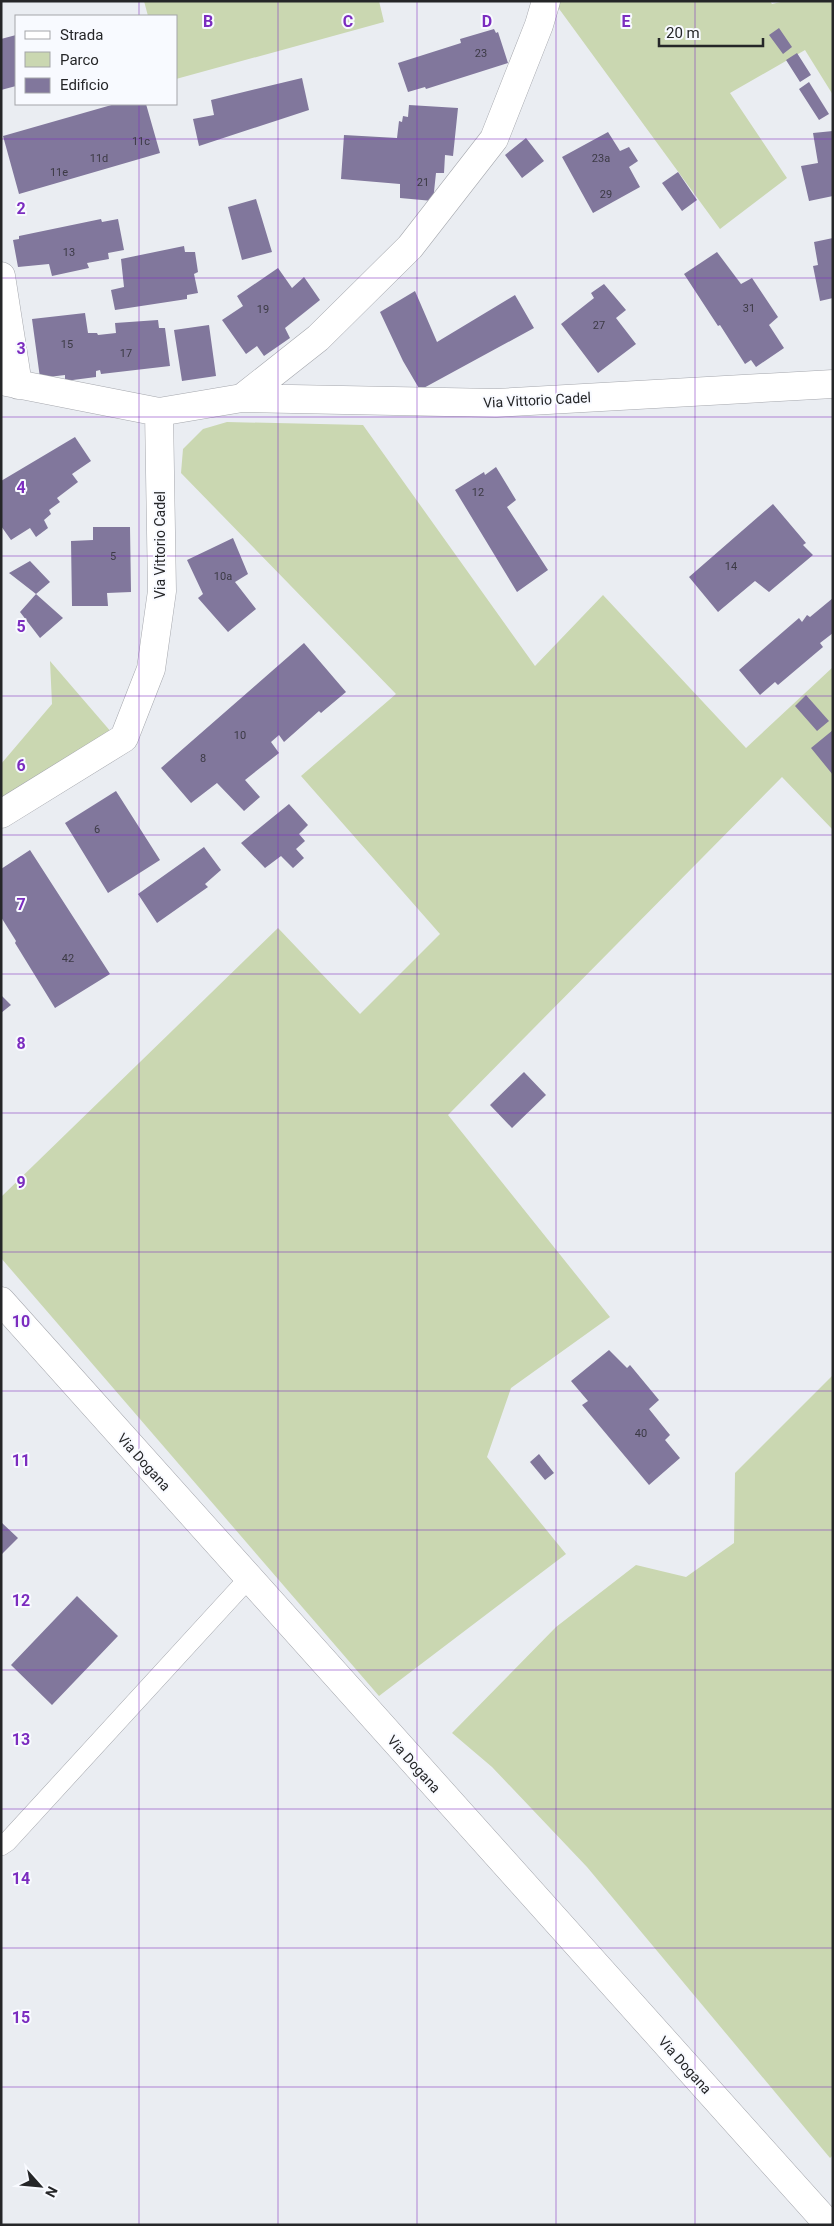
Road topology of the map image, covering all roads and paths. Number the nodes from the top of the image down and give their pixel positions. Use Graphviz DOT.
graph roads {
  1 [pos="546,1"];
  2 [pos="1,276"];
  3 [pos="10,383"];
  4 [pos="833,384"];
  5 [pos="242,398"];
  6 [pos="159,412"];
  7 [pos="1,814"];
  8 [pos="1,1301"];
  9 [pos="248,1579"];
  10 [pos="1,1846"];
  11 [pos="828,2225"];
  1 -- 5 [label="street, Via Vittorio Cadel"];
  2 -- 3 [label="street, Via Vittorio Cadel"];
  3 -- 6 [label="street, Via Vittorio Cadel"];
  4 -- 5 [label="street, Via Vittorio Cadel"];
  5 -- 6 [label="street, Via Vittorio Cadel"];
  6 -- 7 [label="street, Via Vittorio Cadel"];
  8 -- 9 [label="street, Via Dogana"];
  9 -- 10 [label="lane"];
  9 -- 11 [label="street, Via Dogana"];
}
